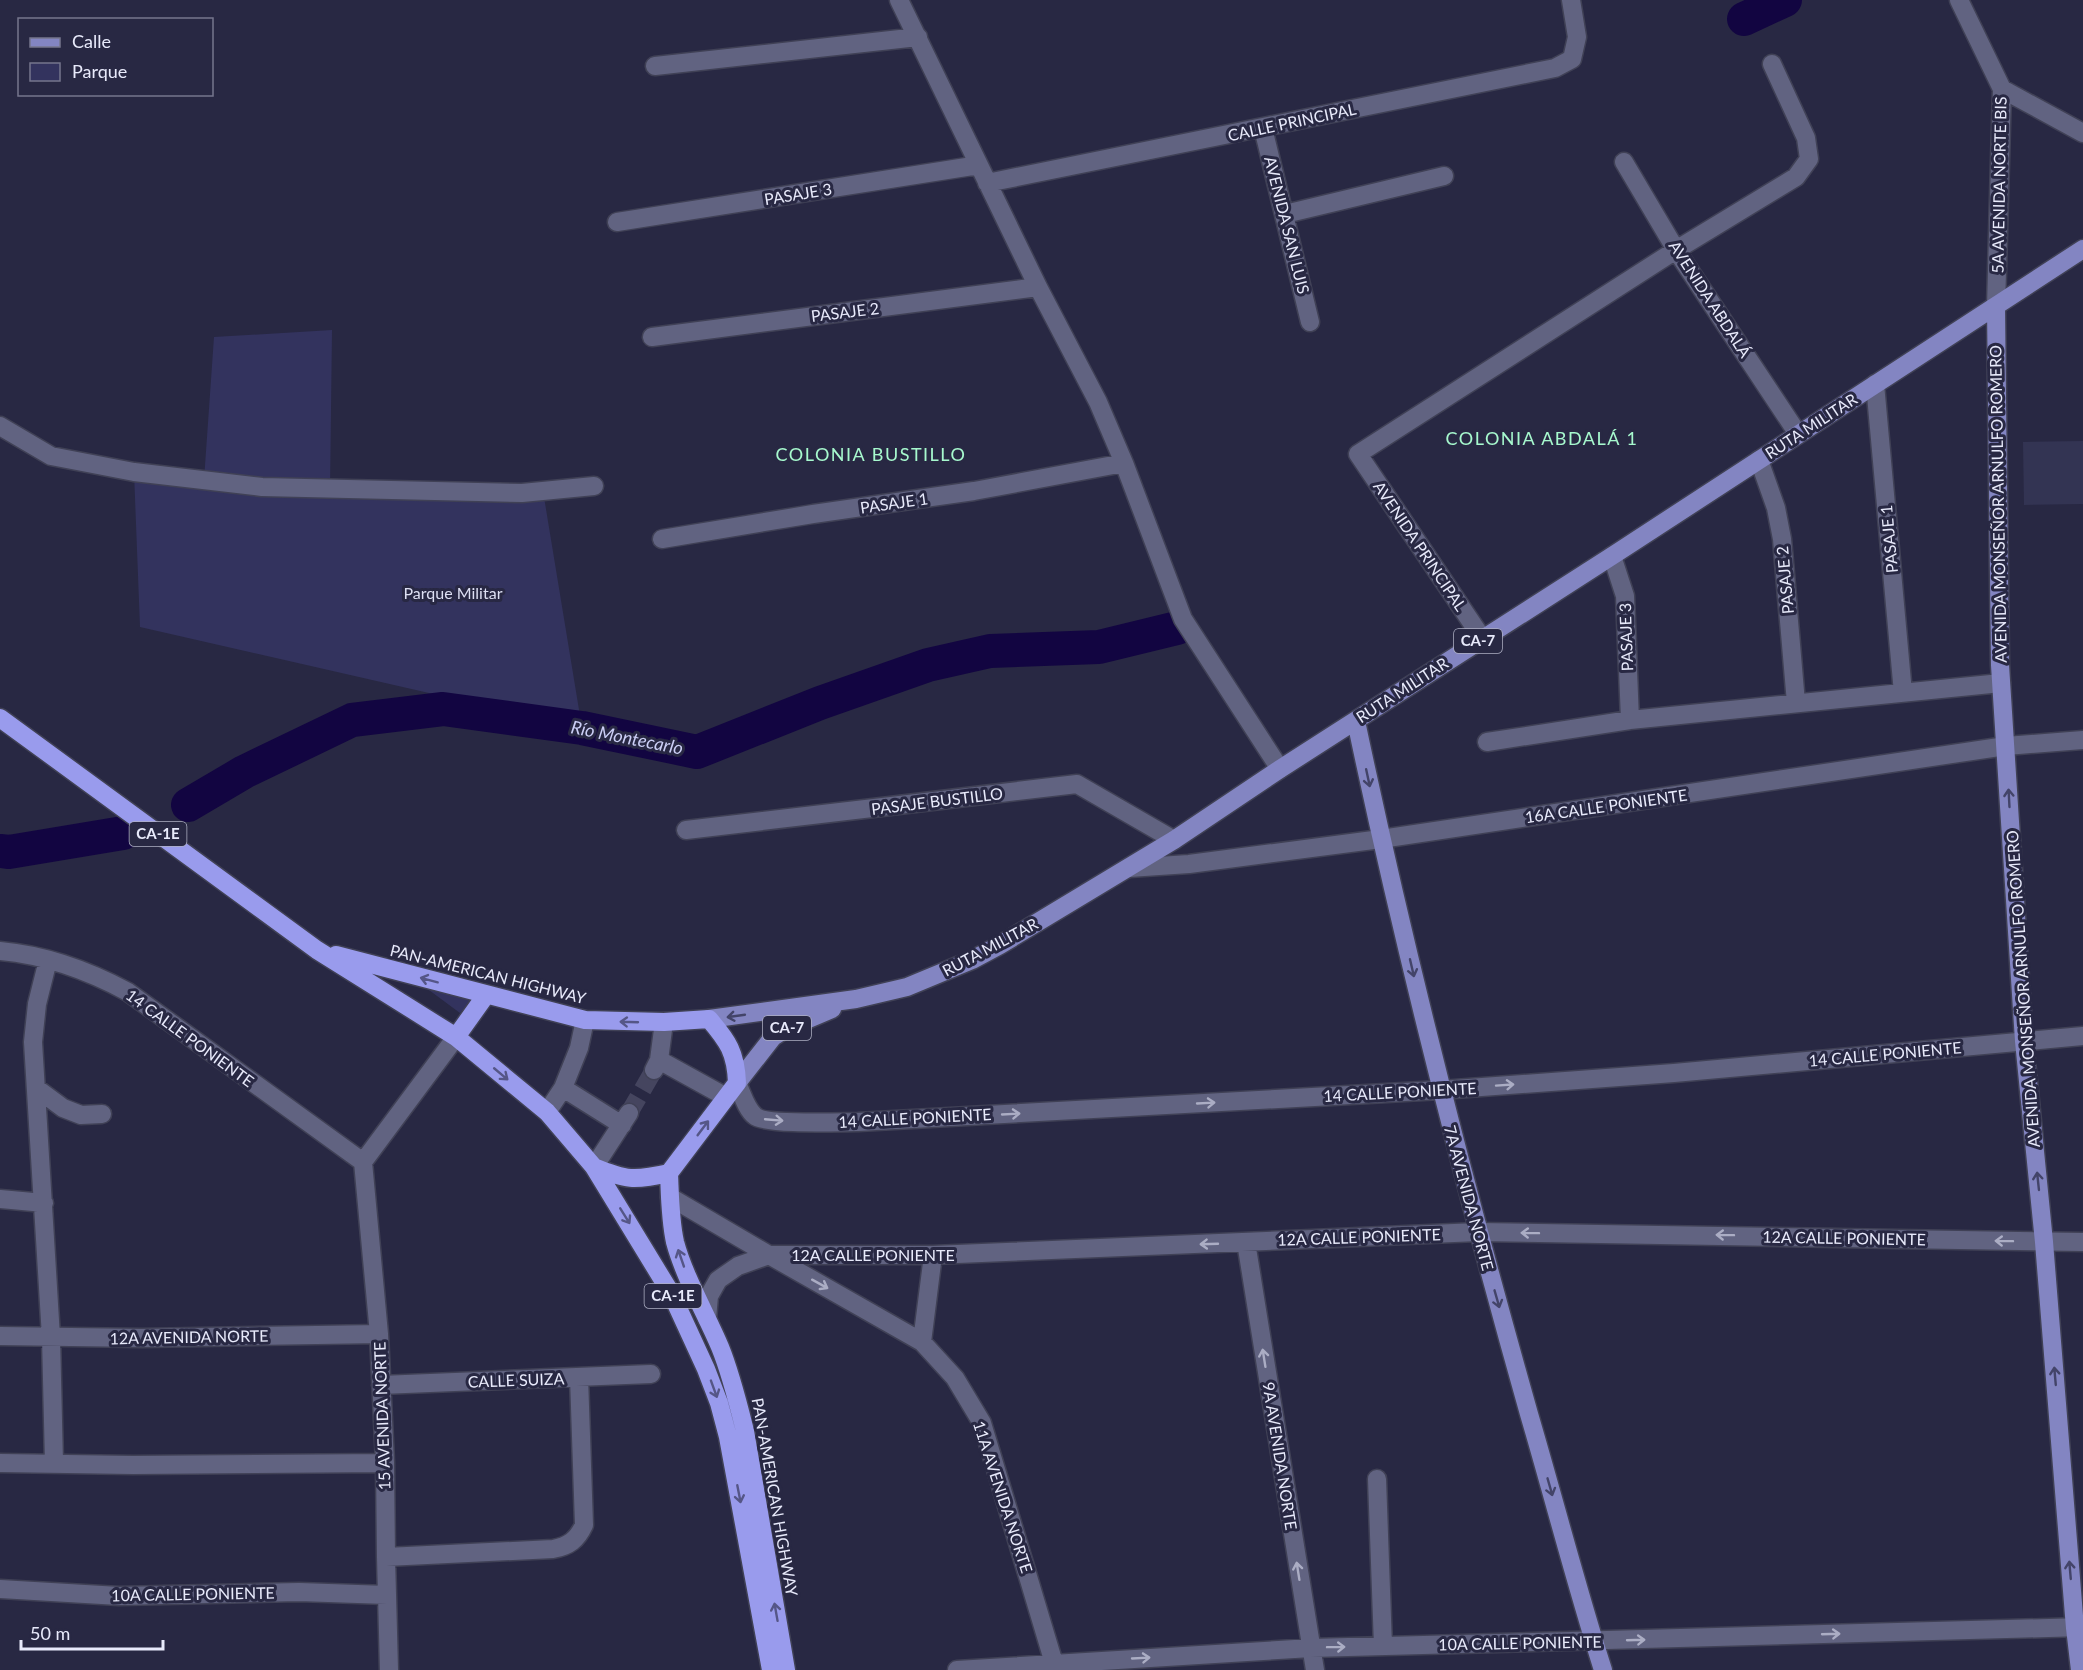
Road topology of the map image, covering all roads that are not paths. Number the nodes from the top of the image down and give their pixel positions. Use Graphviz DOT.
graph roads {
  1 [pos="899,0"];
  2 [pos="1571,0"];
  3 [pos="1959,0"];
  4 [pos="918,38"];
  5 [pos="1772,64"];
  6 [pos="655,66"];
  7 [pos="2002,88"];
  8 [pos="1263,128"];
  9 [pos="2083,134"];
  10 [pos="1624,162"];
  11 [pos="979,165"];
  12 [pos="1444,176"];
  13 [pos="987,183"];
  14 [pos="1285,214"];
  15 [pos="616,222"];
  16 [pos="1676,249"];
  17 [pos="2083,249"];
  18 [pos="1038,287"];
  19 [pos="1996,307"];
  20 [pos="1310,322"];
  21 [pos="652,337"];
  22 [pos="1875,384"];
  23 [pos="0,426"];
  24 [pos="1798,434"];
  25 [pos="1759,460"];
  26 [pos="1124,463"];
  27 [pos="594,486"];
  28 [pos="662,539"];
  29 [pos="1612,556"];
  30 [pos="1482,638"];
  31 [pos="2001,683"];
  32 [pos="1903,693"];
  33 [pos="1796,704"];
  34 [pos="0,718"];
  35 [pos="1356,720"];
  36 [pos="1630,720"];
  37 [pos="2083,740"];
  38 [pos="1486,742"];
  39 [pos="2006,746"];
  40 [pos="1280,769"];
  41 [pos="686,830"];
  42 [pos="1381,839"];
  43 [pos="1174,840"];
  44 [pos="1129,868"];
  45 [pos="316,950"];
  46 [pos="0,951"];
  47 [pos="48,960"];
  48 [pos="486,995"];
  49 [pos="856,999"];
  50 [pos="585,1020"];
  51 [pos="709,1020"];
  52 [pos="664,1022"];
  53 [pos="456,1036"];
  54 [pos="2083,1036"];
  55 [pos="2024,1041"];
  56 [pos="36,1088"];
  57 [pos="564,1088"];
  58 [pos="732,1090"];
  59 [pos="1441,1090"];
  60 [pos="546,1112"];
  61 [pos="102,1114"];
  62 [pos="363,1162"];
  63 [pos="594,1167"];
  64 [pos="669,1173"];
  65 [pos="670,1197"];
  66 [pos="0,1199"];
  67 [pos="44,1203"];
  68 [pos="1478,1232"];
  69 [pos="1246,1242"];
  70 [pos="2044,1242"];
  71 [pos="2083,1242"];
  72 [pos="769,1256"];
  73 [pos="933,1256"];
  74 [pos="707,1319"];
  75 [pos="379,1334"];
  76 [pos="0,1336"];
  77 [pos="51,1337"];
  78 [pos="922,1342"];
  79 [pos="651,1374"];
  80 [pos="579,1377"];
  81 [pos="381,1385"];
  82 [pos="0,1463"];
  83 [pos="54,1463"];
  84 [pos="385,1463"];
  85 [pos="1377,1479"];
  86 [pos="386,1557"];
  87 [pos="0,1589"];
  88 [pos="387,1595"];
  89 [pos="2079,1627"];
  90 [pos="1594,1641"];
  91 [pos="1383,1646"];
  92 [pos="1311,1648"];
  93 [pos="1055,1666"];
  94 [pos="389,1670"];
  95 [pos="771,1670"];
  96 [pos="786,1670"];
  97 [pos="957,1670"];
  98 [pos="1315,1670"];
  99 [pos="1603,1670"];
  100 [pos="2080,1670"];
  1 -- 4 [label="street"];
  2 -- 8 [label="street, CALLE PRINCIPAL"];
  3 -- 7 [label="street, 5A AVENIDA NORTE BIS"];
  4 -- 6 [label="street"];
  4 -- 11 [label="street"];
  5 -- 16 [label="street"];
  7 -- 9 [label="street"];
  7 -- 19 [label="street, 5A AVENIDA NORTE BIS"];
  8 -- 13 [label="street, CALLE PRINCIPAL"];
  8 -- 14 [label="street, AVENIDA SAN LUIS"];
  10 -- 16 [label="street, AVENIDA ABDALÁ"];
  11 -- 13 [label="street"];
  11 -- 15 [label="street, PASAJE 3"];
  12 -- 14 [label="street"];
  13 -- 18 [label="street"];
  14 -- 20 [label="street, AVENIDA SAN LUIS"];
  16 -- 24 [label="street, AVENIDA ABDALÁ"];
  16 -- 30 [label="street, AVENIDA PRINCIPAL"];
  17 -- 19 [label="main road, RUTA MILITAR / CA-7"];
  18 -- 21 [label="street, PASAJE 2"];
  18 -- 26 [label="street"];
  19 -- 22 [label="main road, RUTA MILITAR / CA-7"];
  19 -- 31 [label="main road, AVENIDA MONSEÑOR ARNULFO ROMERO"];
  22 -- 24 [label="main road, RUTA MILITAR / CA-7"];
  22 -- 32 [label="street, PASAJE 1"];
  23 -- 27 [label="street"];
  24 -- 25 [label="main road, RUTA MILITAR / CA-7"];
  25 -- 29 [label="main road, RUTA MILITAR / CA-7"];
  25 -- 33 [label="street, PASAJE 2"];
  26 -- 28 [label="street, PASAJE 1"];
  26 -- 40 [label="street"];
  29 -- 30 [label="main road, RUTA MILITAR / CA-7"];
  29 -- 36 [label="street, PASAJE 3"];
  30 -- 35 [label="main road, RUTA MILITAR / CA-7"];
  31 -- 32 [label="street"];
  31 -- 39 [label="main road, AVENIDA MONSEÑOR ARNULFO ROMERO"];
  32 -- 33 [label="street"];
  33 -- 36 [label="street"];
  34 -- 45 [label="highway, PAN-AMERICAN HIGHWAY / CA-1E"];
  35 -- 40 [label="main road, RUTA MILITAR / CA-7"];
  35 -- 42 [label="main road, 7A AVENIDA NORTE, one-way"];
  36 -- 38 [label="street"];
  37 -- 39 [label="street, 16A CALLE PONIENTE"];
  39 -- 42 [label="street, 16A CALLE PONIENTE"];
  55 -- 39 [label="main road, AVENIDA MONSEÑOR ARNULFO ROMERO, one-way"];
  40 -- 43 [label="main road, RUTA MILITAR / CA-7"];
  41 -- 43 [label="street, PASAJE BUSTILLO"];
  42 -- 44 [label="street, 16A CALLE PONIENTE"];
  42 -- 59 [label="main road, 7A AVENIDA NORTE, one-way"];
  43 -- 44 [label="main road, RUTA MILITAR / CA-7"];
  44 -- 49 [label="main road, RUTA MILITAR / CA-7"];
  48 -- 45 [label="highway, PAN-AMERICAN HIGHWAY / CA-1E, one-way"];
  45 -- 53 [label="highway, PAN-AMERICAN HIGHWAY / CA-1E"];
  46 -- 47 [label="street, 14 CALLE PONIENTE"];
  47 -- 56 [label="street"];
  47 -- 62 [label="street, 14 CALLE PONIENTE"];
  48 -- 50 [label="highway, PAN-AMERICAN HIGHWAY / CA-1E"];
  48 -- 53 [label="highway"];
  49 -- 51 [label="main road, RUTA MILITAR / CA-7, one-way"];
  49 -- 58 [label="main road, RUTA MILITAR / CA-7"];
  52 -- 50 [label="highway, PAN-AMERICAN HIGHWAY / CA-1E, one-way"];
  50 -- 57 [label="street"];
  51 -- 52 [label="highway, PAN-AMERICAN HIGHWAY / CA-1E"];
  51 -- 58 [label="highway"];
  52 -- 58 [label="street"];
  53 -- 60 [label="highway, PAN-AMERICAN HIGHWAY / CA-1E, one-way"];
  53 -- 62 [label="street"];
  54 -- 55 [label="street, 14 CALLE PONIENTE"];
  59 -- 55 [label="street, 14 CALLE PONIENTE, one-way"];
  70 -- 55 [label="main road, AVENIDA MONSEÑOR ARNULFO ROMERO, one-way"];
  56 -- 61 [label="street"];
  56 -- 67 [label="street"];
  57 -- 60 [label="street"];
  57 -- 63 [label="street"];
  58 -- 59 [label="street, 14 CALLE PONIENTE, one-way"];
  64 -- 58 [label="highway, one-way"];
  59 -- 68 [label="main road, 7A AVENIDA NORTE"];
  60 -- 63 [label="highway, PAN-AMERICAN HIGHWAY / CA-1E"];
  62 -- 75 [label="street, 15 AVENIDA NORTE"];
  63 -- 64 [label="highway"];
  63 -- 95 [label="highway, PAN-AMERICAN HIGHWAY / CA-1E, one-way"];
  64 -- 65 [label="highway, PAN-AMERICAN HIGHWAY / CA-1E"];
  65 -- 72 [label="street, 11A AVENIDA NORTE"];
  74 -- 65 [label="highway, PAN-AMERICAN HIGHWAY / CA-1E, one-way"];
  66 -- 67 [label="street"];
  67 -- 77 [label="street"];
  68 -- 69 [label="street, 12A CALLE PONIENTE"];
  70 -- 68 [label="street, 12A CALLE PONIENTE, one-way"];
  68 -- 90 [label="main road, 7A AVENIDA NORTE, one-way"];
  69 -- 73 [label="street, 12A CALLE PONIENTE, one-way"];
  92 -- 69 [label="street, 9A AVENIDA NORTE, one-way"];
  70 -- 71 [label="street, 12A CALLE PONIENTE"];
  89 -- 70 [label="main road, AVENIDA MONSEÑOR ARNULFO ROMERO, one-way"];
  72 -- 73 [label="street, 12A CALLE PONIENTE"];
  72 -- 74 [label="street, 12A CALLE PONIENTE"];
  72 -- 78 [label="street, 11A AVENIDA NORTE, one-way"];
  73 -- 78 [label="street"];
  96 -- 74 [label="highway, PAN-AMERICAN HIGHWAY / CA-1E, one-way"];
  75 -- 77 [label="street, 12A AVENIDA NORTE"];
  75 -- 81 [label="street, 15 AVENIDA NORTE"];
  76 -- 77 [label="street, 12A AVENIDA NORTE"];
  77 -- 83 [label="street"];
  78 -- 93 [label="street, 11A AVENIDA NORTE"];
  79 -- 80 [label="street, CALLE SUIZA"];
  80 -- 81 [label="street, CALLE SUIZA"];
  80 -- 86 [label="street"];
  81 -- 84 [label="street, 15 AVENIDA NORTE"];
  82 -- 83 [label="street"];
  83 -- 84 [label="street"];
  84 -- 86 [label="street, 15 AVENIDA NORTE"];
  85 -- 91 [label="street"];
  86 -- 88 [label="street, 15 AVENIDA NORTE"];
  87 -- 88 [label="street, 10A CALLE PONIENTE"];
  88 -- 94 [label="street, 15 AVENIDA NORTE"];
  90 -- 89 [label="street, 10A CALLE PONIENTE, one-way"];
  89 -- 100 [label="main road, AVENIDA MONSEÑOR ARNULFO ROMERO"];
  90 -- 91 [label="street, 10A CALLE PONIENTE"];
  90 -- 99 [label="main road, 7A AVENIDA NORTE"];
  92 -- 91 [label="street, 10A CALLE PONIENTE, one-way"];
  93 -- 92 [label="street, 10A CALLE PONIENTE, one-way"];
  92 -- 98 [label="street, 9A AVENIDA NORTE"];
  93 -- 97 [label="street, 10A CALLE PONIENTE"];
}
